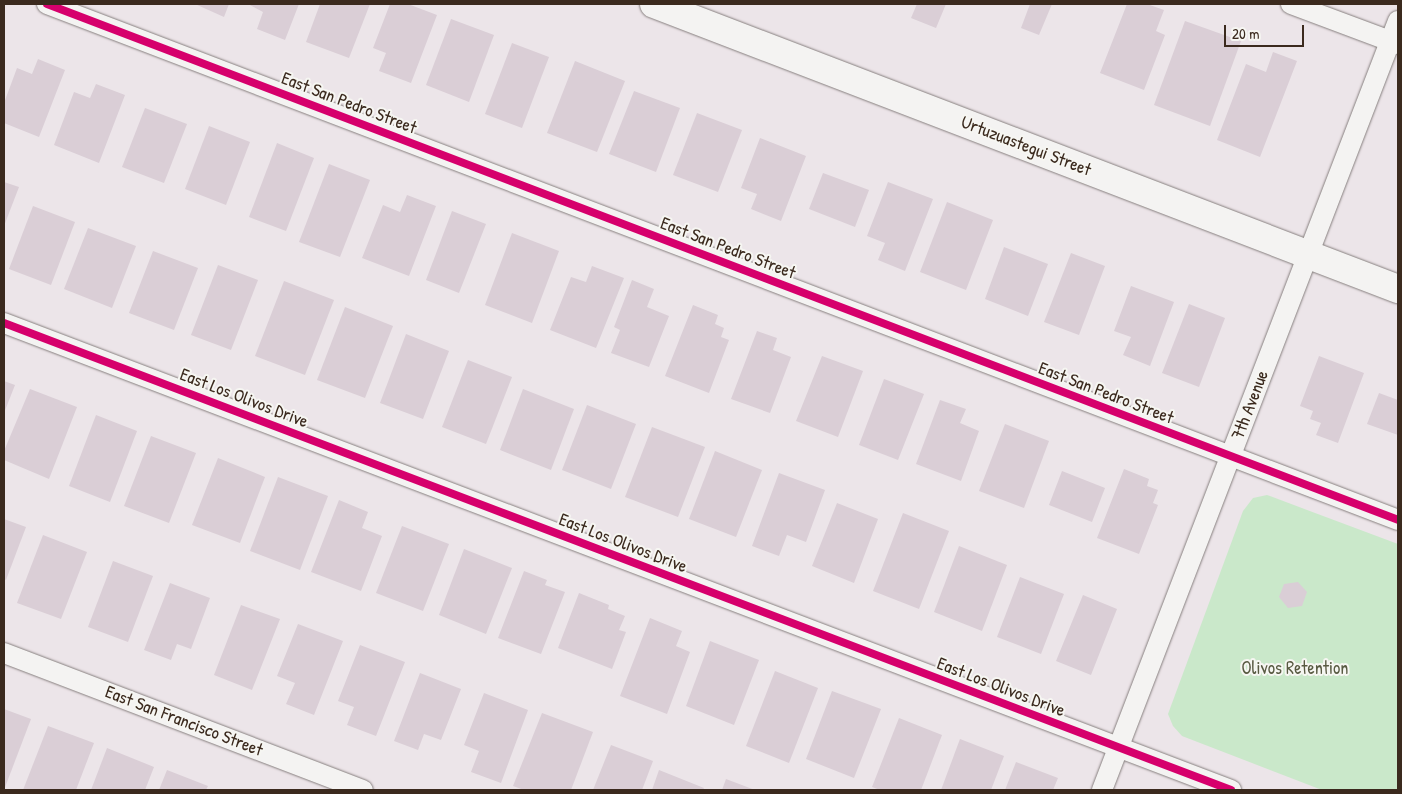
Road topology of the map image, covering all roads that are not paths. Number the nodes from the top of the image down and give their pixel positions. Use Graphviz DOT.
graph roads {
  1 [pos="47,4"];
  2 [pos="654,4"];
  3 [pos="1291,4"];
  4 [pos="1398,21"];
  5 [pos="1394,43"];
  6 [pos="1308,254"];
  7 [pos="1398,289"];
  8 [pos="4,323"];
  9 [pos="1231,456"];
  10 [pos="1398,520"];
  11 [pos="4,652"];
  12 [pos="1118,747"];
  13 [pos="363,790"];
  14 [pos="1102,790"];
  15 [pos="1231,790"];
  1 -- 9 [label="street, East San Pedro Street"];
  2 -- 6 [label="main road, Urtuzuastegui Street"];
  3 -- 5 [label="street"];
  4 -- 5 [label="street, 7th Avenue"];
  5 -- 6 [label="street, 7th Avenue"];
  6 -- 7 [label="main road, Urtuzuastegui Street"];
  6 -- 9 [label="street, 7th Avenue"];
  8 -- 12 [label="street, East Los Olivos Drive"];
  9 -- 10 [label="street, East San Pedro Street"];
  9 -- 12 [label="street, 7th Avenue"];
  11 -- 13 [label="street, East San Francisco Street"];
  12 -- 14 [label="street, 7th Avenue"];
  12 -- 15 [label="street, East Los Olivos Drive"];
}
